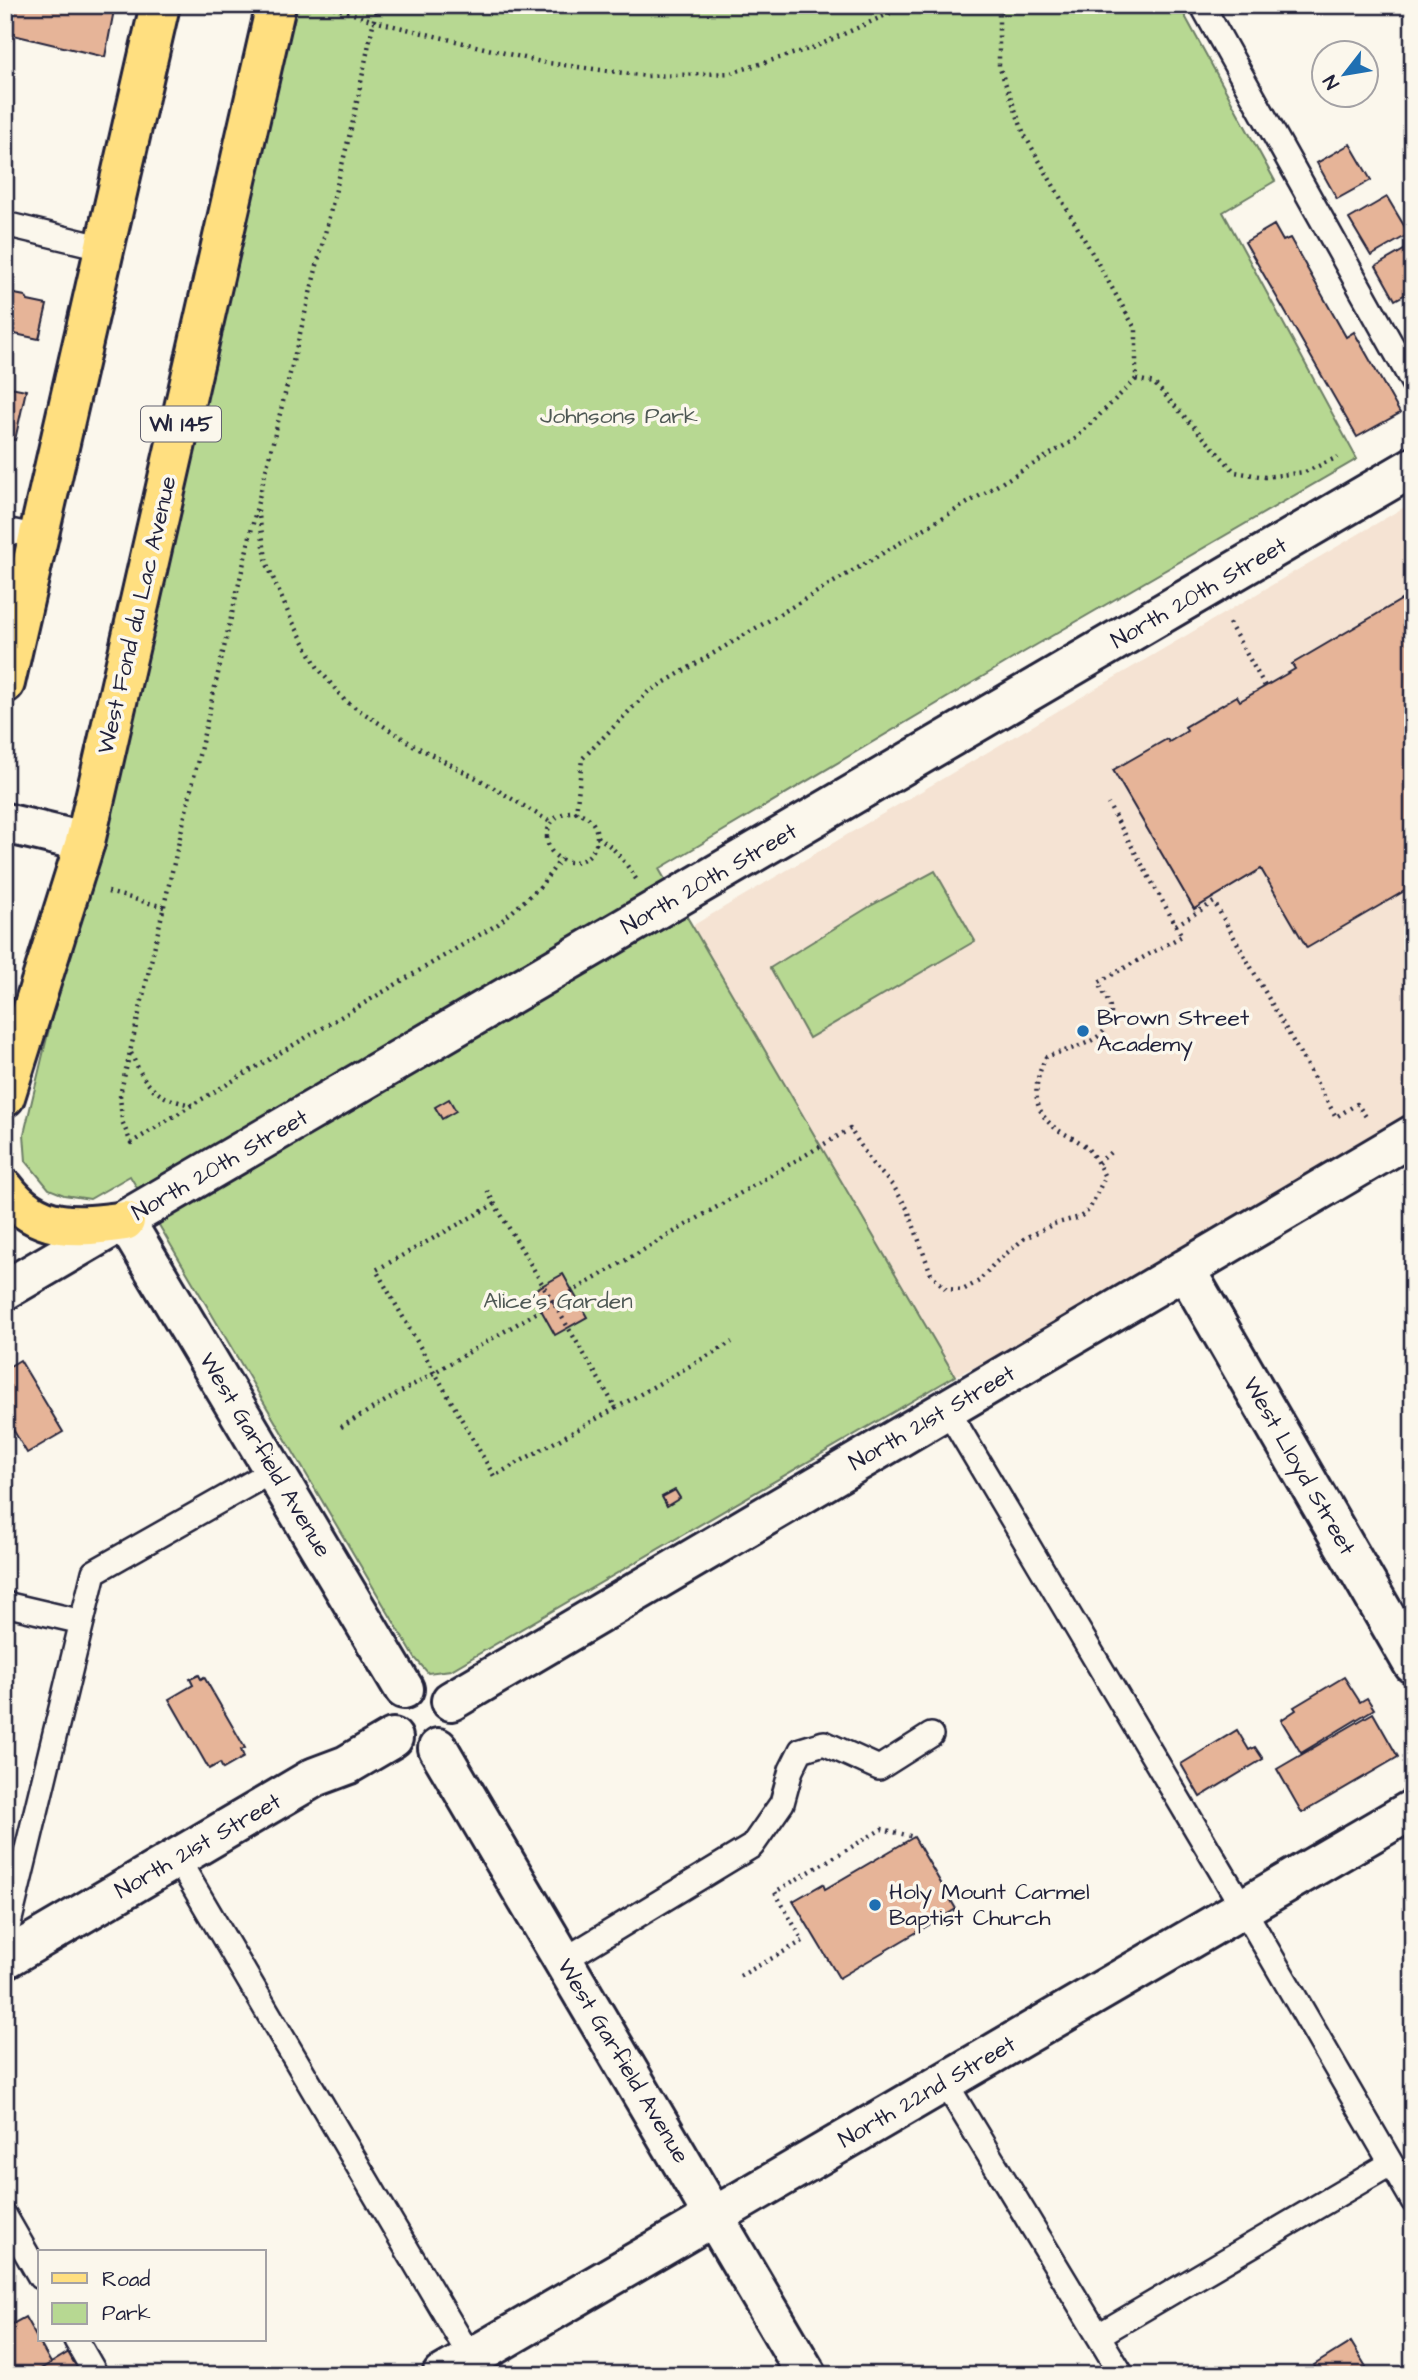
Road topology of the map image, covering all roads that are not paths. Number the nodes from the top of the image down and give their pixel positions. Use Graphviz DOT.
graph roads {
  1 [pos="160,5"];
  2 [pos="276,5"];
  3 [pos="1202,5"];
  4 [pos="5,224"];
  5 [pos="105,248"];
  6 [pos="1413,383"];
  7 [pos="1413,467"];
  8 [pos="22,533"];
  9 [pos="5,683"];
  10 [pos="5,823"];
  11 [pos="85,842"];
  12 [pos="5,1097"];
  13 [pos="1413,1135"];
  14 [pos="5,1189"];
  15 [pos="125,1221"];
  16 [pos="1185,1269"];
  17 [pos="5,1290"];
  18 [pos="947,1409"];
  19 [pos="274,1470"];
  20 [pos="5,1604"];
  21 [pos="82,1622"];
  22 [pos="1413,1664"];
  23 [pos="404,1689"];
  24 [pos="451,1701"];
  25 [pos="931,1735"];
  26 [pos="393,1738"];
  27 [pos="438,1748"];
  28 [pos="1413,1809"];
  29 [pos="177,1858"];
  30 [pos="1243,1908"];
  31 [pos="5,1940"];
  32 [pos="5,1959"];
  33 [pos="564,1961"];
  34 [pos="945,2082"];
  35 [pos="1390,2164"];
  36 [pos="1413,2202"];
  37 [pos="5,2216"];
  38 [pos="715,2216"];
  39 [pos="38,2274"];
  40 [pos="1099,2335"];
  41 [pos="77,2342"];
  42 [pos="465,2369"];
  43 [pos="96,2375"];
  44 [pos="807,2375"];
  45 [pos="1122,2375"];
  1 -- 5 [label="main road"];
  2 -- 11 [label="main road, West Fond du Lac Avenue / WI 145"];
  3 -- 6 [label="lane"];
  4 -- 5 [label="lane"];
  5 -- 8 [label="main road"];
  7 -- 15 [label="street, North 20th Street"];
  8 -- 9 [label="main road"];
  10 -- 11 [label="street"];
  11 -- 12 [label="main road, West Fond du Lac Avenue / WI 145"];
  13 -- 16 [label="street, North 21st Street"];
  14 -- 15 [label="main road"];
  15 -- 17 [label="street, North 20th Street"];
  15 -- 19 [label="street, West Garfield Avenue"];
  16 -- 18 [label="street, North 21st Street"];
  16 -- 22 [label="street, West Lloyd Street"];
  18 -- 24 [label="street, North 21st Street"];
  18 -- 30 [label="lane"];
  19 -- 21 [label="lane"];
  19 -- 23 [label="street, West Garfield Avenue"];
  20 -- 21 [label="lane"];
  21 -- 31 [label="lane"];
  23 -- 24 [label="street"];
  23 -- 26 [label="street"];
  24 -- 27 [label="street"];
  25 -- 33 [label="lane"];
  26 -- 27 [label="street"];
  26 -- 29 [label="street, North 21st Street"];
  27 -- 33 [label="street, West Garfield Avenue"];
  28 -- 30 [label="street, North 22nd Street"];
  29 -- 32 [label="street, North 21st Street"];
  29 -- 42 [label="lane"];
  30 -- 34 [label="street, North 22nd Street"];
  30 -- 35 [label="lane"];
  33 -- 38 [label="street, West Garfield Avenue"];
  34 -- 38 [label="street, North 22nd Street"];
  34 -- 40 [label="lane"];
  35 -- 36 [label="lane"];
  35 -- 40 [label="lane"];
  37 -- 39 [label="lane"];
  38 -- 42 [label="street, North 22nd Street"];
  38 -- 44 [label="street, West Garfield Avenue"];
  40 -- 45 [label="lane"];
  41 -- 43 [label="lane"];
}
